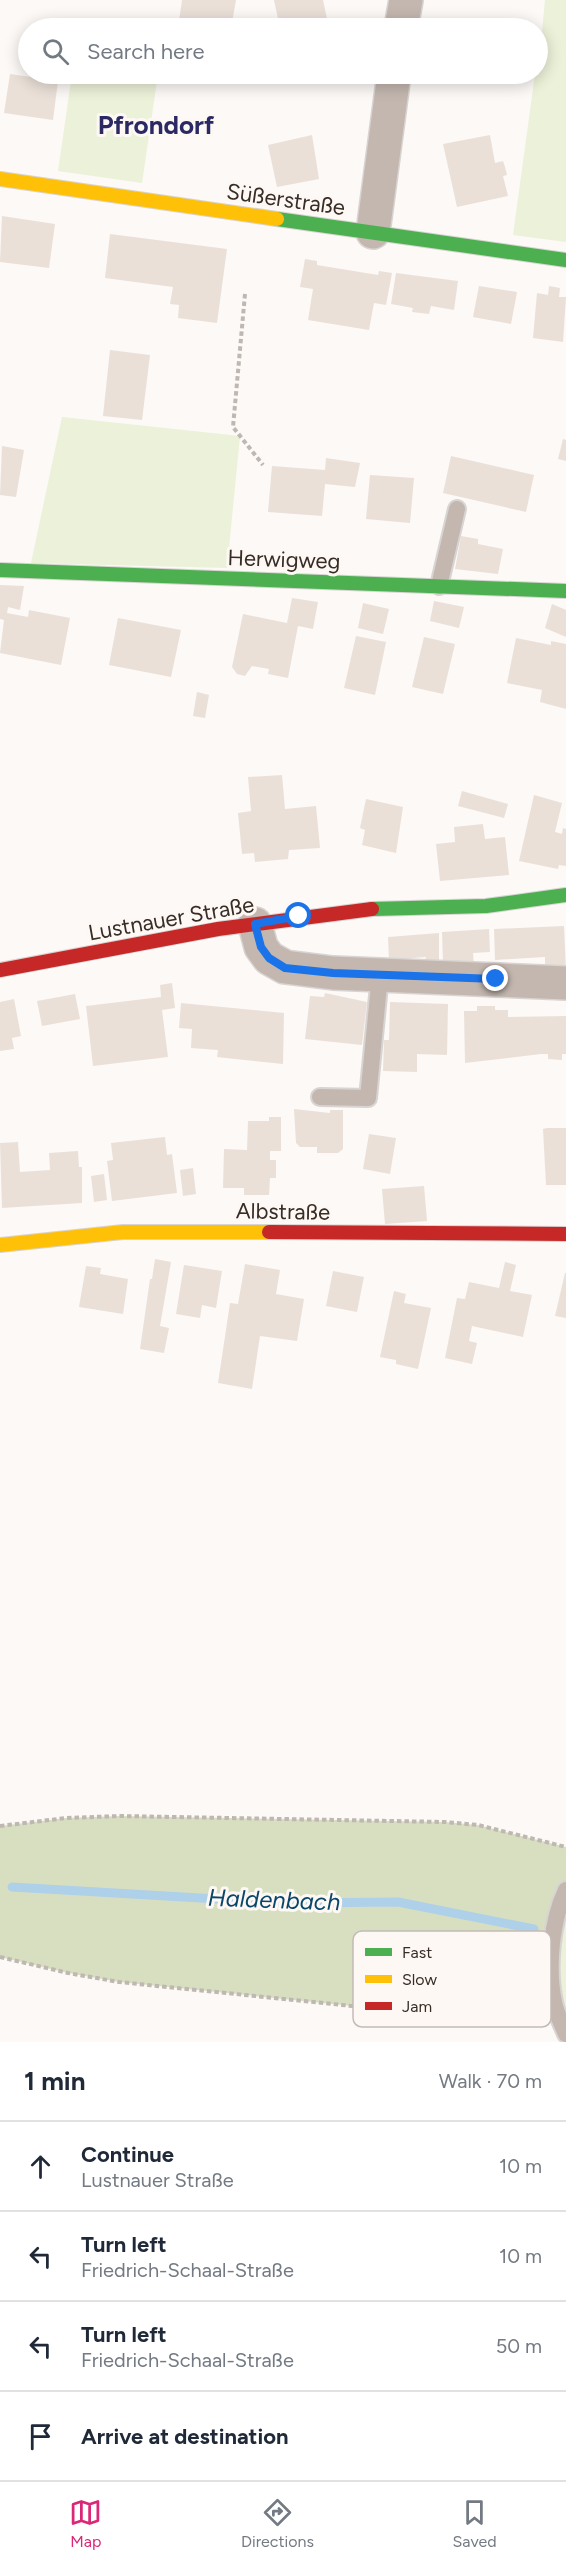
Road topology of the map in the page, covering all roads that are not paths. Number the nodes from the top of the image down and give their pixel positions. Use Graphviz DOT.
graph roads {
  1 [pos="406,0"];
  2 [pos="403,18"];
  3 [pos="393,84"];
  4 [pos="0,179"];
  5 [pos="373,232"];
  6 [pos="566,260"];
  7 [pos="456,509"];
  8 [pos="0,570"];
  9 [pos="439,586"];
  10 [pos="566,591"];
  11 [pos="566,895"];
  12 [pos="255,924"];
  13 [pos="0,970"];
  14 [pos="380,975"];
  15 [pos="566,983"];
  16 [pos="320,1097"];
  17 [pos="566,1234"];
  18 [pos="0,1245"];
  19 [pos="566,1890"];
  20 [pos="566,2034"];
  1 -- 2 [label="street"];
  3 -- 5 [label="street"];
  4 -- 5 [label="street, Süßerstraße"];
  5 -- 6 [label="street, Süßerstraße"];
  7 -- 9 [label="lane"];
  8 -- 9 [label="street, Herwigweg"];
  9 -- 10 [label="street, Herwigweg"];
  11 -- 12 [label="street, Lustnauer Straße"];
  12 -- 13 [label="street, Lustnauer Straße"];
  12 -- 14 [label="street"];
  14 -- 15 [label="street"];
  14 -- 16 [label="lane"];
  17 -- 18 [label="street, Albstraße"];
  19 -- 20 [label="lane"];
}
